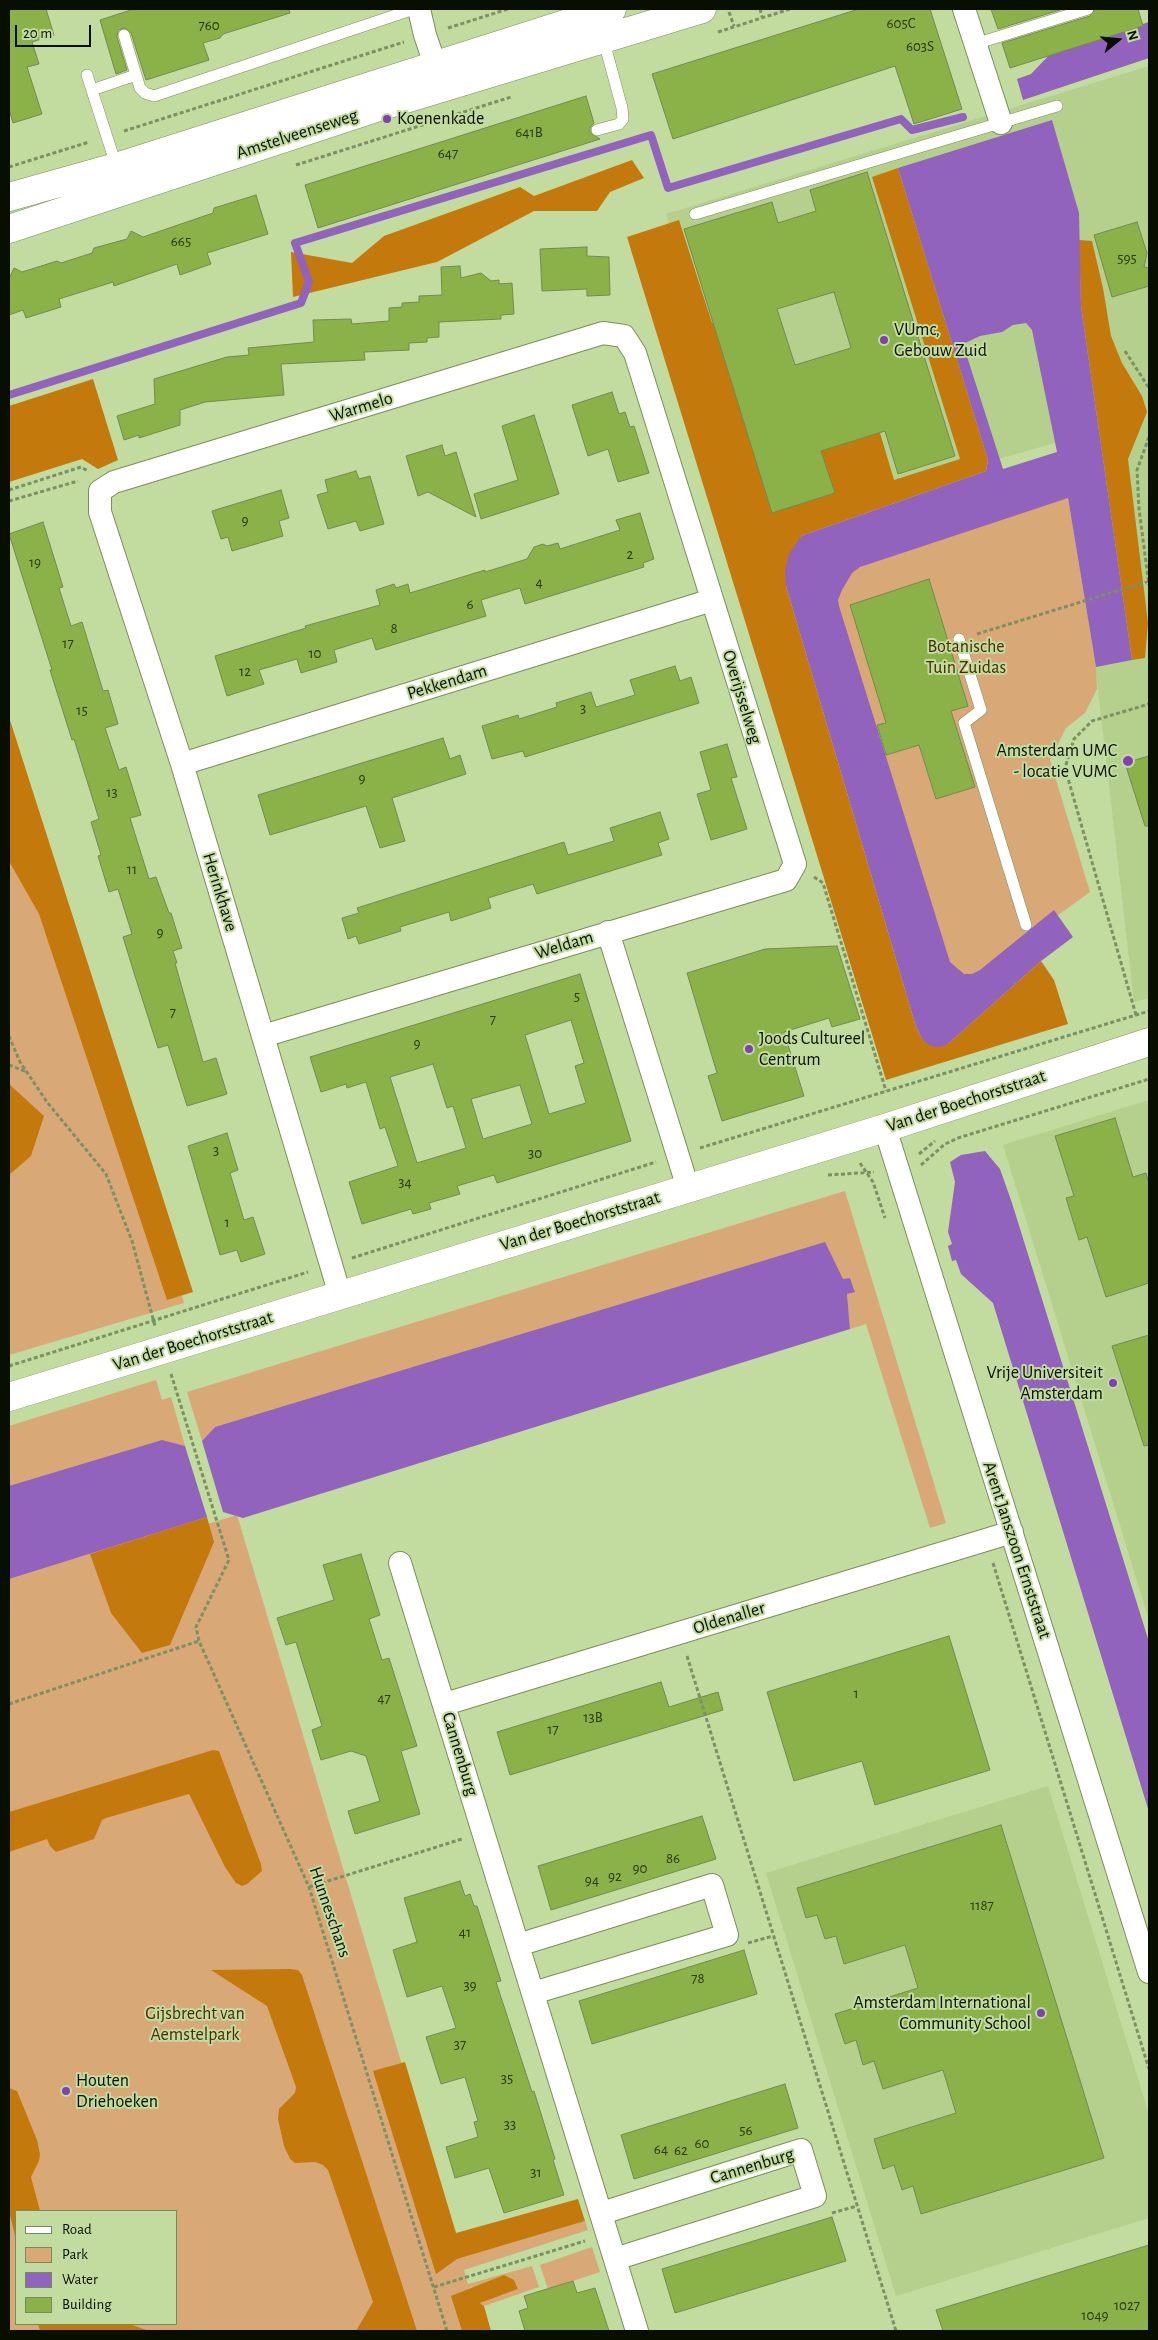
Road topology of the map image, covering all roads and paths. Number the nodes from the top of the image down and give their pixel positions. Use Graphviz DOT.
graph roads {
  1 [pos="414,9"];
  2 [pos="419,9"];
  3 [pos="508,9"];
  4 [pos="612,9"];
  5 [pos="702,9"];
  6 [pos="728,9"];
  7 [pos="760,9"];
  8 [pos="790,9"];
  9 [pos="964,9"];
  10 [pos="1088,9"];
  11 [pos="762,17"];
  12 [pos="734,26"];
  13 [pos="715,32"];
  14 [pos="124,35"];
  15 [pos="425,35"];
  16 [pos="603,38"];
  17 [pos="975,44"];
  18 [pos="87,75"];
  19 [pos="136,75"];
  20 [pos="439,76"];
  21 [pos="92,90"];
  22 [pos="519,95"];
  23 [pos="1058,106"];
  24 [pos="1001,123"];
  25 [pos="597,130"];
  26 [pos="106,136"];
  27 [pos="9,167"];
  28 [pos="289,167"];
  29 [pos="121,179"];
  30 [pos="9,197"];
  31 [pos="695,214"];
  32 [pos="9,229"];
  33 [pos="624,336"];
  34 [pos="1125,351"];
  35 [pos="1149,388"];
  36 [pos="1149,437"];
  37 [pos="95,481"];
  38 [pos="9,490"];
  39 [pos="9,501"];
  40 [pos="1149,581"];
  41 [pos="1149,586"];
  42 [pos="712,600"];
  43 [pos="959,639"];
  44 [pos="1149,704"];
  45 [pos="182,764"];
  46 [pos="795,864"];
  47 [pos="1026,925"];
  48 [pos="608,932"];
  49 [pos="1149,1011"];
  50 [pos="1136,1015"];
  51 [pos="9,1036"];
  52 [pos="263,1036"];
  53 [pos="1149,1042"];
  54 [pos="9,1065"];
  55 [pos="28,1073"];
  56 [pos="1149,1079"];
  57 [pos="886,1091"];
  58 [pos="885,1128"];
  59 [pos="678,1155"];
  60 [pos="868,1173"];
  61 [pos="899,1174"];
  62 [pos="873,1182"];
  63 [pos="688,1188"];
  64 [pos="887,1223"];
  65 [pos="331,1264"];
  66 [pos="340,1295"];
  67 [pos="153,1320"];
  68 [pos="162,1350"];
  69 [pos="9,1366"];
  70 [pos="9,1397"];
  71 [pos="1012,1532"];
  72 [pos="986,1540"];
  73 [pos="400,1563"];
  74 [pos="680,1634"];
  75 [pos="199,1641"];
  76 [pos="9,1704"];
  77 [pos="445,1704"];
  78 [pos="484,1832"];
  79 [pos="309,1888"];
  80 [pos="518,1945"];
  81 [pos="1149,1972"];
  82 [pos="533,1993"];
  83 [pos="1149,2069"];
  84 [pos="605,2223"];
  85 [pos="615,2259"];
  86 [pos="433,2287"];
  87 [pos="447,2331"];
  88 [pos="637,2331"];
  89 [pos="896,2331"];
  1 -- 19 [label="lane"];
  2 -- 15 [label="street"];
  3 -- 15 [label="path"];
  4 -- 20 [label="street, Amstelveenseweg"];
  5 -- 16 [label="street, Amstelveenseweg"];
  6 -- 12 [label="path"];
  7 -- 11 [label="path"];
  8 -- 11 [label="path"];
  9 -- 17 [label="street"];
  10 -- 17 [label="lane"];
  11 -- 12 [label="path"];
  12 -- 13 [label="path"];
  14 -- 19 [label="lane"];
  15 -- 20 [label="street"];
  15 -- 26 [label="path"];
  16 -- 20 [label="street, Amstelveenseweg"];
  16 -- 25 [label="lane"];
  17 -- 24 [label="street"];
  18 -- 21 [label="lane"];
  19 -- 21 [label="lane"];
  20 -- 29 [label="street, Amstelveenseweg"];
  21 -- 26 [label="lane"];
  22 -- 28 [label="path"];
  23 -- 24 [label="lane"];
  24 -- 31 [label="lane"];
  26 -- 27 [label="path"];
  26 -- 29 [label="lane"];
  29 -- 30 [label="street, Amstelveenseweg"];
  29 -- 32 [label="street, Amstelveenseweg"];
  33 -- 37 [label="street, Warmelo"];
  33 -- 42 [label="street, Overijsselweg"];
  34 -- 35 [label="path"];
  36 -- 40 [label="path"];
  37 -- 38 [label="path"];
  37 -- 39 [label="path"];
  37 -- 45 [label="street, Herinkhave"];
  40 -- 41 [label="path"];
  40 -- 43 [label="path"];
  42 -- 45 [label="street, Pekkendam"];
  42 -- 46 [label="street, Overijsselweg"];
  43 -- 47 [label="lane"];
  44 -- 50 [label="path"];
  45 -- 52 [label="street, Herinkhave"];
  46 -- 48 [label="street"];
  46 -- 57 [label="path"];
  48 -- 52 [label="street, Weldam"];
  48 -- 59 [label="street, Weldam"];
  49 -- 50 [label="path"];
  50 -- 57 [label="path"];
  51 -- 55 [label="path, Hunneschans"];
  52 -- 65 [label="street, Herinkhave"];
  53 -- 58 [label="street, Van der Boechorststraat"];
  54 -- 55 [label="path"];
  55 -- 67 [label="path, Hunneschans"];
  56 -- 61 [label="path"];
  57 -- 59 [label="path"];
  58 -- 61 [label="street, Arent Janszoon Ernststraat"];
  58 -- 63 [label="street, Van der Boechorststraat"];
  59 -- 63 [label="street, Weldam"];
  59 -- 65 [label="path"];
  60 -- 62 [label="path"];
  61 -- 62 [label="path"];
  61 -- 71 [label="street, Arent Janszoon Ernststraat"];
  62 -- 64 [label="path"];
  63 -- 66 [label="street, Van der Boechorststraat"];
  65 -- 66 [label="street, Herinkhave"];
  65 -- 67 [label="path"];
  66 -- 68 [label="street, Van der Boechorststraat"];
  67 -- 68 [label="path, Hunneschans"];
  67 -- 69 [label="path"];
  68 -- 70 [label="street, Van der Boechorststraat"];
  68 -- 75 [label="path, Hunneschans"];
  71 -- 72 [label="street, Oldenaller"];
  71 -- 81 [label="street, Arent Janszoon Ernststraat"];
  72 -- 74 [label="street, Oldenaller"];
  72 -- 83 [label="path"];
  73 -- 77 [label="street, Cannenburg"];
  74 -- 77 [label="street, Oldenaller"];
  74 -- 89 [label="path"];
  75 -- 76 [label="path"];
  75 -- 79 [label="path, Hunneschans"];
  77 -- 78 [label="street, Cannenburg"];
  78 -- 79 [label="path"];
  78 -- 80 [label="street, Cannenburg"];
  79 -- 86 [label="path, Hunneschans"];
  80 -- 82 [label="street, Cannenburg"];
  80 -- 82 [label="street"];
  82 -- 84 [label="street, Cannenburg"];
  84 -- 85 [label="street, Cannenburg"];
  84 -- 85 [label="street, Cannenburg"];
  84 -- 86 [label="path"];
  85 -- 88 [label="street, Cannenburg"];
  86 -- 87 [label="path, Hunneschans"];
}
